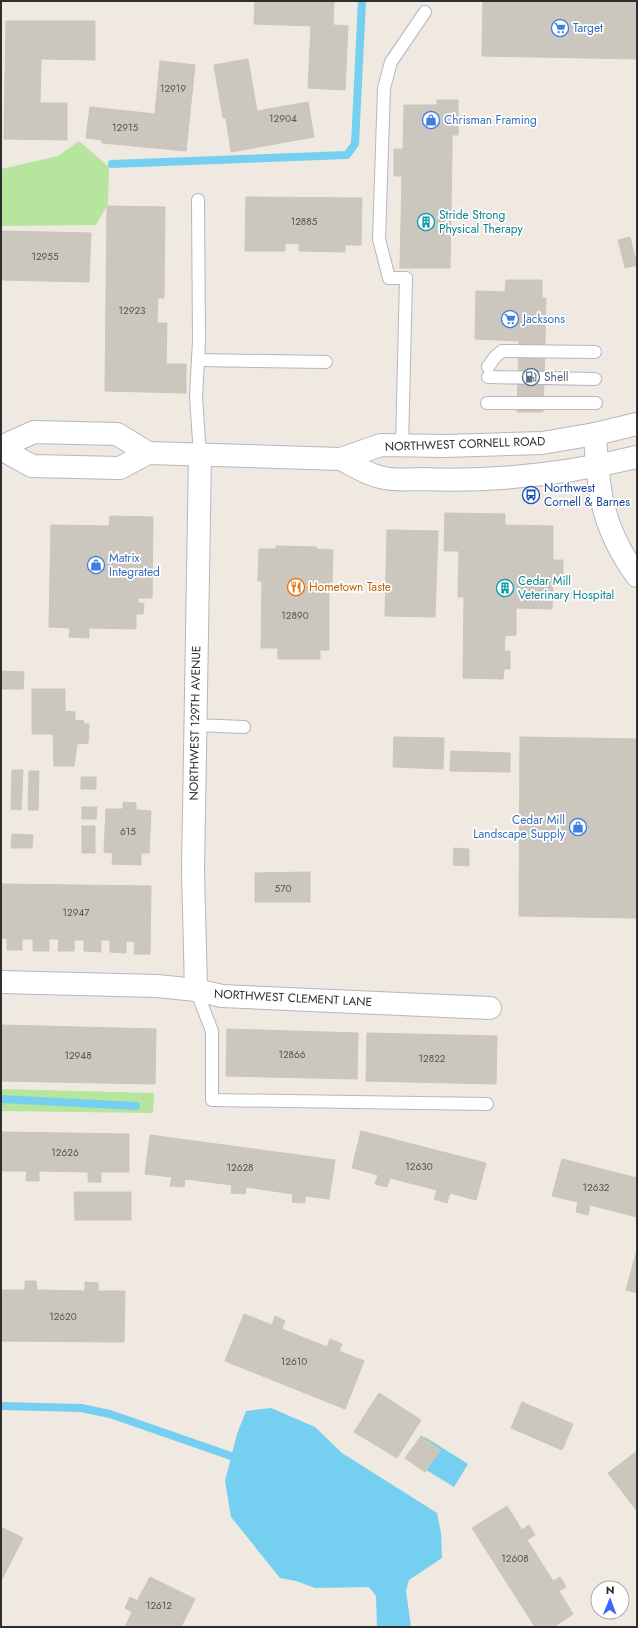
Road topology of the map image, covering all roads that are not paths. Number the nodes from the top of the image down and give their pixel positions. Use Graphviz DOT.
graph roads {
  1 [pos="426,12"];
  2 [pos="198,200"];
  3 [pos="594,352"];
  4 [pos="198,360"];
  5 [pos="326,362"];
  6 [pos="595,379"];
  7 [pos="487,403"];
  8 [pos="596,403"];
  9 [pos="637,424"];
  10 [pos="595,434"];
  11 [pos="402,446"];
  12 [pos="1,448"];
  13 [pos="148,453"];
  14 [pos="200,455"];
  15 [pos="637,458"];
  16 [pos="341,459"];
  17 [pos="597,467"];
  18 [pos="637,576"];
  19 [pos="195,725"];
  20 [pos="244,727"];
  21 [pos="1,982"];
  22 [pos="196,990"];
  23 [pos="490,1008"];
  24 [pos="487,1104"];
  1 -- 11 [label="lane"];
  2 -- 4 [label="lane"];
  3 -- 6 [label="lane"];
  4 -- 5 [label="lane"];
  4 -- 14 [label="lane"];
  7 -- 8 [label="lane"];
  9 -- 10 [label="street, NORTHWEST CORNELL ROAD"];
  10 -- 11 [label="street, NORTHWEST CORNELL ROAD"];
  10 -- 17 [label="street"];
  11 -- 16 [label="street, NORTHWEST CORNELL ROAD"];
  12 -- 13 [label="street, NORTHWEST CORNELL ROAD"];
  12 -- 13 [label="street, NORTHWEST CORNELL ROAD"];
  13 -- 14 [label="street, NORTHWEST CORNELL ROAD"];
  14 -- 16 [label="street, NORTHWEST CORNELL ROAD"];
  14 -- 19 [label="street, NORTHWEST 129TH AVENUE"];
  15 -- 17 [label="street, NORTHWEST CORNELL ROAD"];
  16 -- 17 [label="street, NORTHWEST CORNELL ROAD"];
  17 -- 18 [label="street"];
  19 -- 20 [label="lane"];
  19 -- 22 [label="street, NORTHWEST 129TH AVENUE"];
  21 -- 22 [label="street, NORTHWEST CLEMENT LANE"];
  22 -- 23 [label="street, NORTHWEST CLEMENT LANE"];
  22 -- 24 [label="lane"];
}
